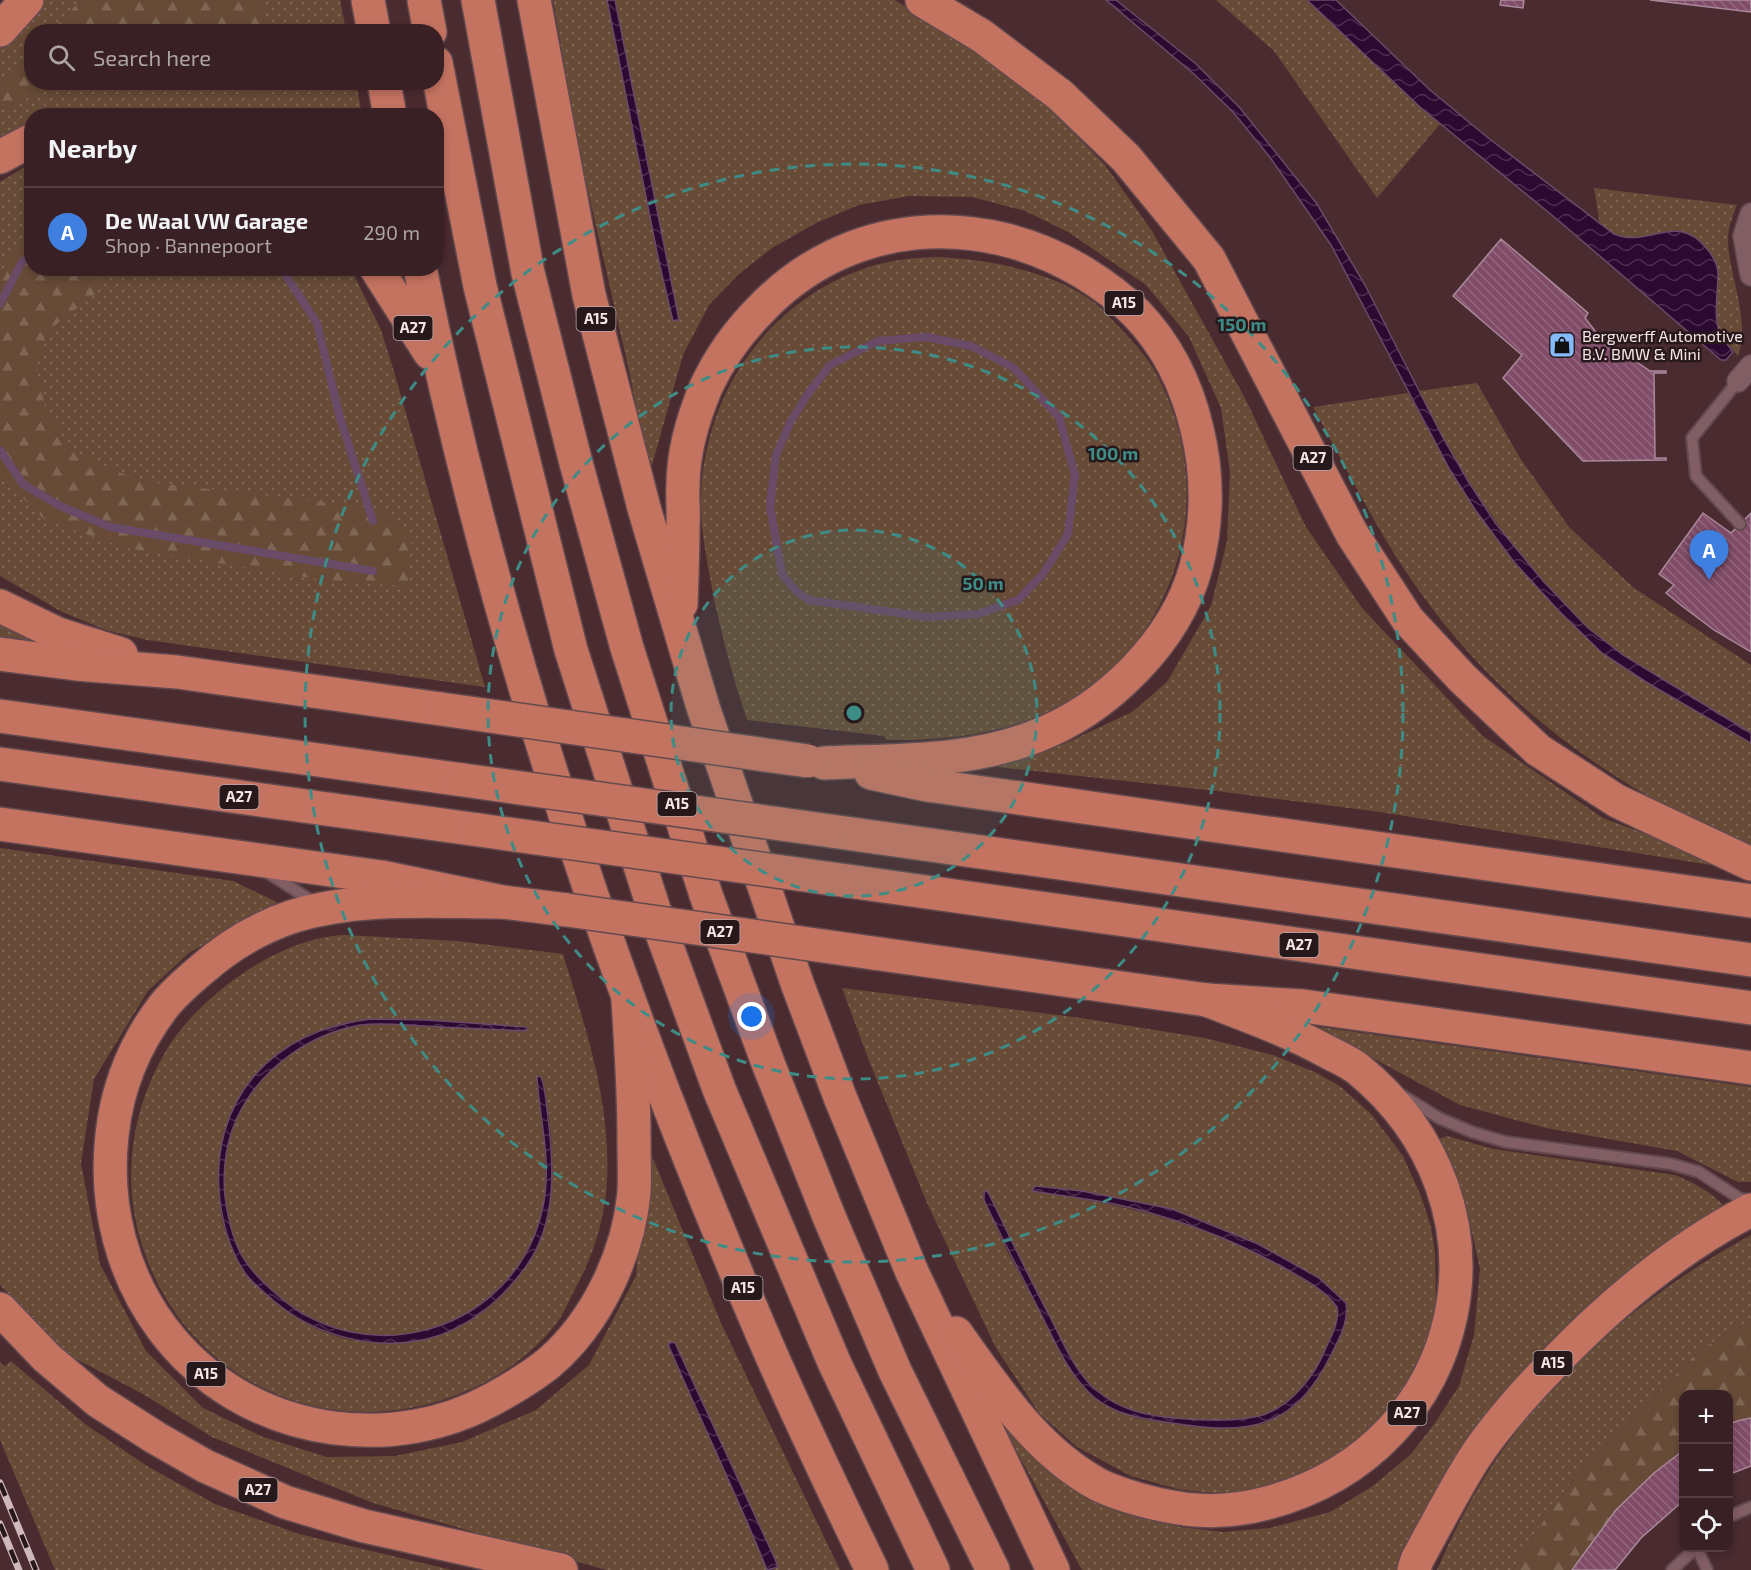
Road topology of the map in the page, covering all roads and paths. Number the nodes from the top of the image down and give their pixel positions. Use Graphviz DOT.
graph roads {
  1 [pos="27,0"];
  2 [pos="368,0"];
  3 [pos="424,0"];
  4 [pos="478,0"];
  5 [pos="534,0"];
  6 [pos="922,0"];
  7 [pos="372,24"];
  8 [pos="428,24"];
  9 [pos="0,30"];
  10 [pos="385,90"];
  11 [pos="441,90"];
  12 [pos="389,108"];
  13 [pos="24,144"];
  14 [pos="0,157"];
  15 [pos="1751,214"];
  16 [pos="1751,274"];
  17 [pos="381,276"];
  18 [pos="422,276"];
  19 [pos="440,369"];
  20 [pos="1745,374"];
  21 [pos="1740,524"];
  22 [pos="0,606"];
  23 [pos="680,632"];
  24 [pos="0,654"];
  25 [pos="177,672"];
  26 [pos="0,716"];
  27 [pos="816,762"];
  28 [pos="0,764"];
  29 [pos="0,824"];
  30 [pos="245,858"];
  31 [pos="1751,864"];
  32 [pos="1751,901"];
  33 [pos="502,902"];
  34 [pos="329,909"];
  35 [pos="1751,960"];
  36 [pos="628,999"];
  37 [pos="1207,1000"];
  38 [pos="1751,1008"];
  39 [pos="1356,1067"];
  40 [pos="1751,1068"];
  41 [pos="1751,1202"];
  42 [pos="1751,1210"];
  43 [pos="912,1272"];
  44 [pos="1,1310"];
  45 [pos="1751,1507"];
  46 [pos="1733,1515"];
  47 [pos="1692,1552"];
  48 [pos="1698,1552"];
  49 [pos="561,1570"];
  50 [pos="872,1570"];
  51 [pos="933,1570"];
  52 [pos="993,1570"];
  53 [pos="1053,1570"];
  54 [pos="1414,1570"];
  55 [pos="1672,1570"];
  56 [pos="1707,1570"];
  1 -- 9 [label="highway"];
  2 -- 7 [label="highway"];
  3 -- 8 [label="highway"];
  4 -- 52 [label="highway, A15"];
  5 -- 23 [label="highway, A15"];
  6 -- 31 [label="highway, A27"];
  10 -- 12 [label="highway"];
  11 -- 51 [label="highway"];
  13 -- 14 [label="highway"];
  15 -- 16 [label="street"];
  17 -- 19 [label="highway, A27"];
  18 -- 19 [label="highway, A15"];
  19 -- 36 [label="highway, A15"];
  20 -- 21 [label="lane"];
  22 -- 25 [label="highway"];
  23 -- 27 [label="highway, A15"];
  23 -- 43 [label="highway, A15"];
  24 -- 25 [label="highway"];
  25 -- 27 [label="highway, bridge"];
  26 -- 35 [label="highway, bridge"];
  27 -- 32 [label="highway"];
  28 -- 38 [label="highway, A27, bridge"];
  29 -- 30 [label="highway, A27"];
  30 -- 33 [label="highway, A27"];
  30 -- 34 [label="lane, A27"];
  33 -- 34 [label="highway, A15"];
  33 -- 37 [label="highway, A27, bridge"];
  34 -- 36 [label="highway, A15"];
  36 -- 50 [label="highway, A15"];
  37 -- 39 [label="highway, A27"];
  37 -- 40 [label="highway, A27"];
  39 -- 41 [label="lane, A27"];
  39 -- 43 [label="highway, A27"];
  42 -- 54 [label="highway, A15"];
  43 -- 53 [label="highway, A15"];
  44 -- 49 [label="highway, A27"];
  45 -- 46 [label="lane"];
  47 -- 55 [label="lane"];
  48 -- 56 [label="lane"];
}
